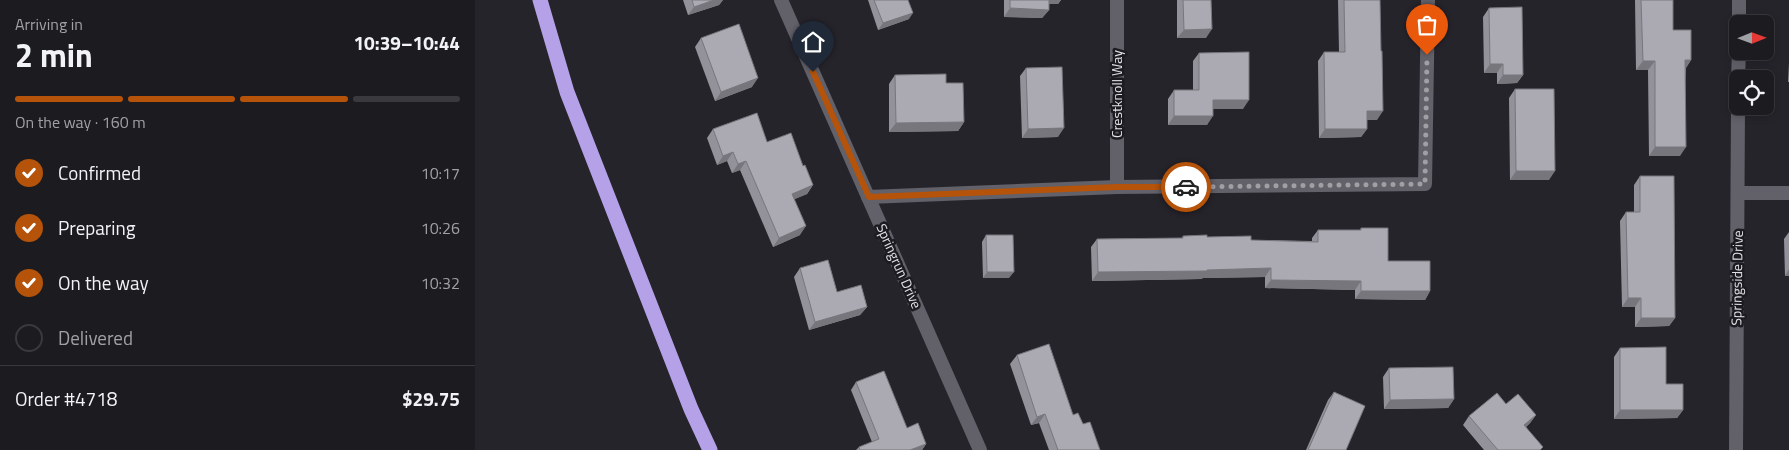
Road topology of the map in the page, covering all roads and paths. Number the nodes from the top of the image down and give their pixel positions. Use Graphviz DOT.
graph roads {
  1 [pos="541,0"];
  2 [pos="781,0"];
  3 [pos="1117,0"];
  4 [pos="1428,0"];
  5 [pos="1739,0"];
  6 [pos="1739,15"];
  7 [pos="1738,115"];
  8 [pos="1117,187"];
  9 [pos="1738,193"];
  10 [pos="1789,193"];
  11 [pos="869,197"];
  12 [pos="710,450"];
  13 [pos="980,450"];
  14 [pos="1735,450"];
  1 -- 12 [label="highway"];
  2 -- 11 [label="street, Springrun Drive"];
  3 -- 8 [label="street, Crestknoll Way"];
  4 -- 8 [label="street"];
  5 -- 6 [label="street"];
  7 -- 9 [label="street, Springside Drive"];
  8 -- 11 [label="street"];
  9 -- 10 [label="street"];
  9 -- 14 [label="street, Springside Drive"];
  11 -- 13 [label="street, Springrun Drive"];
}
